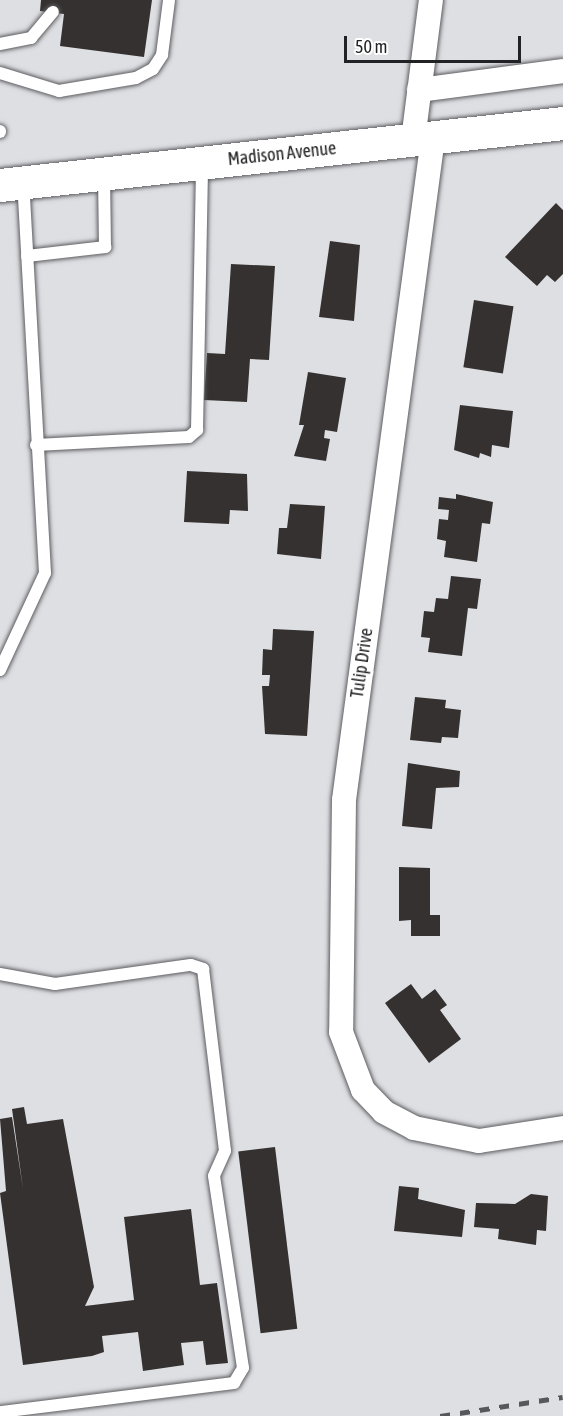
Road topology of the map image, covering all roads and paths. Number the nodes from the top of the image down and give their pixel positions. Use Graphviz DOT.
graph roads {
  1 [pos="170,0"];
  2 [pos="431,0"];
  3 [pos="53,12"];
  4 [pos="0,44"];
  5 [pos="563,71"];
  6 [pos="0,74"];
  7 [pos="419,90"];
  8 [pos="563,123"];
  9 [pos="423,139"];
  10 [pos="202,163"];
  11 [pos="104,174"];
  12 [pos="11,184"];
  13 [pos="27,256"];
  14 [pos="36,445"];
  15 [pos="0,670"];
  16 [pos="0,974"];
  17 [pos="563,1128"];
  18 [pos="0,1412"];
  1 -- 6 [label="lane"];
  2 -- 7 [label="street, Tulip Drive"];
  3 -- 4 [label="lane"];
  5 -- 7 [label="street"];
  7 -- 9 [label="street, Tulip Drive"];
  8 -- 9 [label="main road, Madison Avenue"];
  9 -- 10 [label="main road, Madison Avenue"];
  9 -- 17 [label="street, Tulip Drive"];
  10 -- 11 [label="main road, Madison Avenue"];
  10 -- 14 [label="lane"];
  11 -- 12 [label="main road, Madison Avenue"];
  11 -- 13 [label="lane"];
  12 -- 13 [label="lane"];
  13 -- 14 [label="lane"];
  14 -- 15 [label="lane"];
  16 -- 18 [label="lane"];
}
